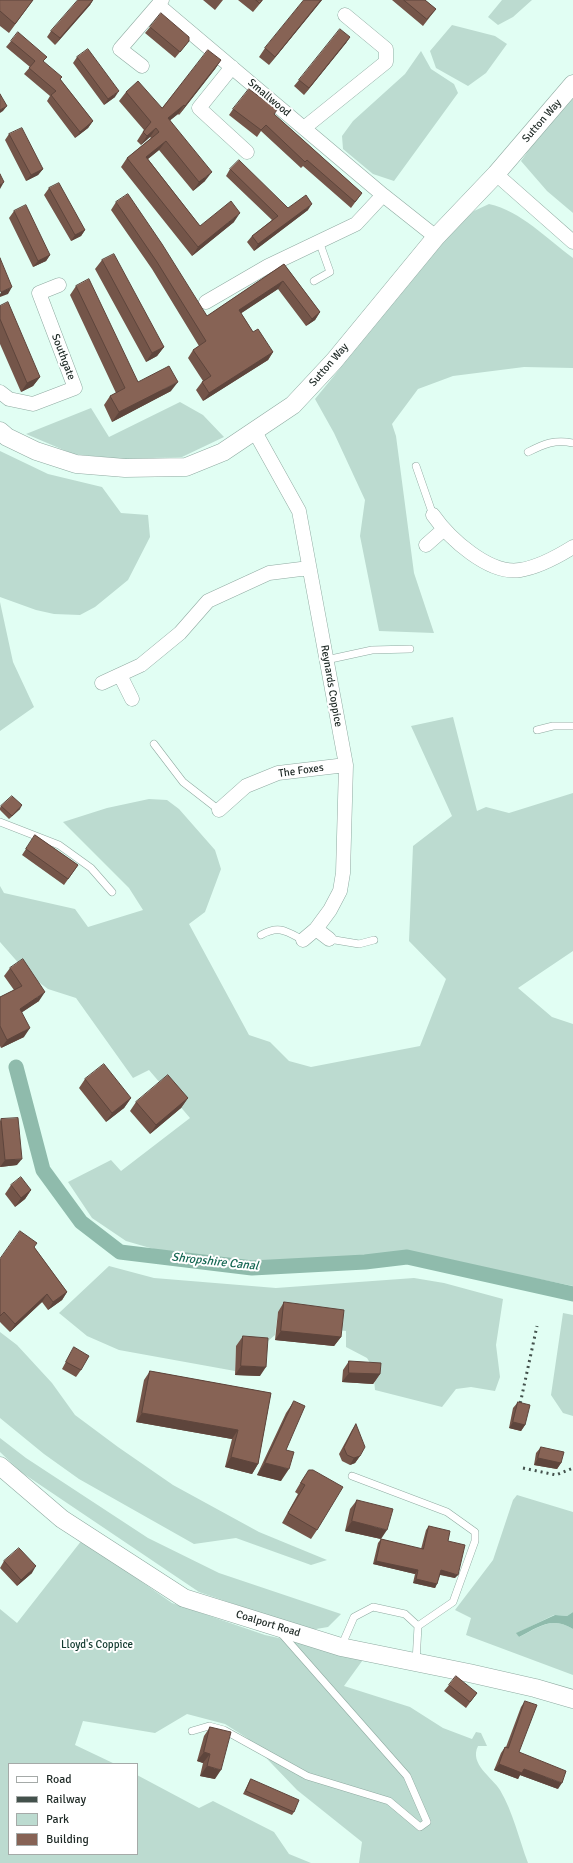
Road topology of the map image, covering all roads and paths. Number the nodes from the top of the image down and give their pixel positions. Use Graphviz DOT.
graph roads {
  1 [pos="160,2"];
  2 [pos="345,16"];
  3 [pos="142,66"];
  4 [pos="232,67"];
  5 [pos="573,84"];
  6 [pos="304,128"];
  7 [pos="247,152"];
  8 [pos="496,174"];
  9 [pos="383,195"];
  10 [pos="436,237"];
  11 [pos="320,241"];
  12 [pos="573,242"];
  13 [pos="314,282"];
  14 [pos="59,285"];
  15 [pos="206,302"];
  16 [pos="0,392"];
  17 [pos="0,431"];
  18 [pos="255,432"];
  19 [pos="573,443"];
  20 [pos="528,452"];
  21 [pos="416,466"];
  22 [pos="433,515"];
  23 [pos="444,530"];
  24 [pos="426,545"];
  25 [pos="573,547"];
  26 [pos="309,568"];
  27 [pos="410,649"];
  28 [pos="326,660"];
  29 [pos="120,675"];
  30 [pos="102,683"];
  31 [pos="132,699"];
  32 [pos="573,726"];
  33 [pos="537,730"];
  34 [pos="154,744"];
  35 [pos="346,765"];
  36 [pos="219,810"];
  37 [pos="0,822"];
  38 [pos="112,892"];
  39 [pos="316,929"];
  40 [pos="261,935"];
  41 [pos="329,939"];
  42 [pos="303,940"];
  43 [pos="374,940"];
  44 [pos="0,1466"];
  45 [pos="352,1476"];
  46 [pos="418,1626"];
  47 [pos="276,1627"];
  48 [pos="341,1647"];
  49 [pos="416,1664"];
  50 [pos="573,1699"];
  51 [pos="192,1732"];
  1 -- 3 [label="street"];
  1 -- 4 [label="street, Smallwood"];
  2 -- 6 [label="street"];
  4 -- 6 [label="street, Smallwood"];
  4 -- 7 [label="street"];
  5 -- 8 [label="street, Sutton Way"];
  6 -- 9 [label="street, Smallwood"];
  8 -- 10 [label="street, Sutton Way"];
  8 -- 12 [label="street"];
  9 -- 10 [label="street, Smallwood"];
  9 -- 11 [label="street"];
  10 -- 18 [label="street, Sutton Way"];
  11 -- 13 [label="lane"];
  11 -- 15 [label="street"];
  14 -- 16 [label="street, Southgate"];
  17 -- 18 [label="street, Sutton Way"];
  18 -- 26 [label="street, Reynards Coppice"];
  19 -- 20 [label="lane"];
  21 -- 22 [label="lane"];
  22 -- 23 [label="street"];
  23 -- 24 [label="street"];
  23 -- 25 [label="street"];
  26 -- 28 [label="street, Reynards Coppice"];
  26 -- 29 [label="street"];
  27 -- 28 [label="lane"];
  28 -- 35 [label="street, Reynards Coppice"];
  29 -- 30 [label="street"];
  29 -- 31 [label="street"];
  32 -- 33 [label="lane"];
  34 -- 36 [label="lane"];
  35 -- 36 [label="street, The Foxes"];
  35 -- 39 [label="street, Reynards Coppice"];
  37 -- 38 [label="lane"];
  39 -- 41 [label="street"];
  39 -- 42 [label="street, Reynards Coppice"];
  40 -- 42 [label="lane"];
  41 -- 43 [label="lane"];
  44 -- 47 [label="street, Coalport Road"];
  45 -- 46 [label="lane"];
  46 -- 48 [label="lane"];
  46 -- 49 [label="lane"];
  47 -- 48 [label="street, Coalport Road"];
  47 -- 51 [label="lane"];
  48 -- 49 [label="street, Coalport Road"];
  49 -- 50 [label="street, Coalport Road"];
}
